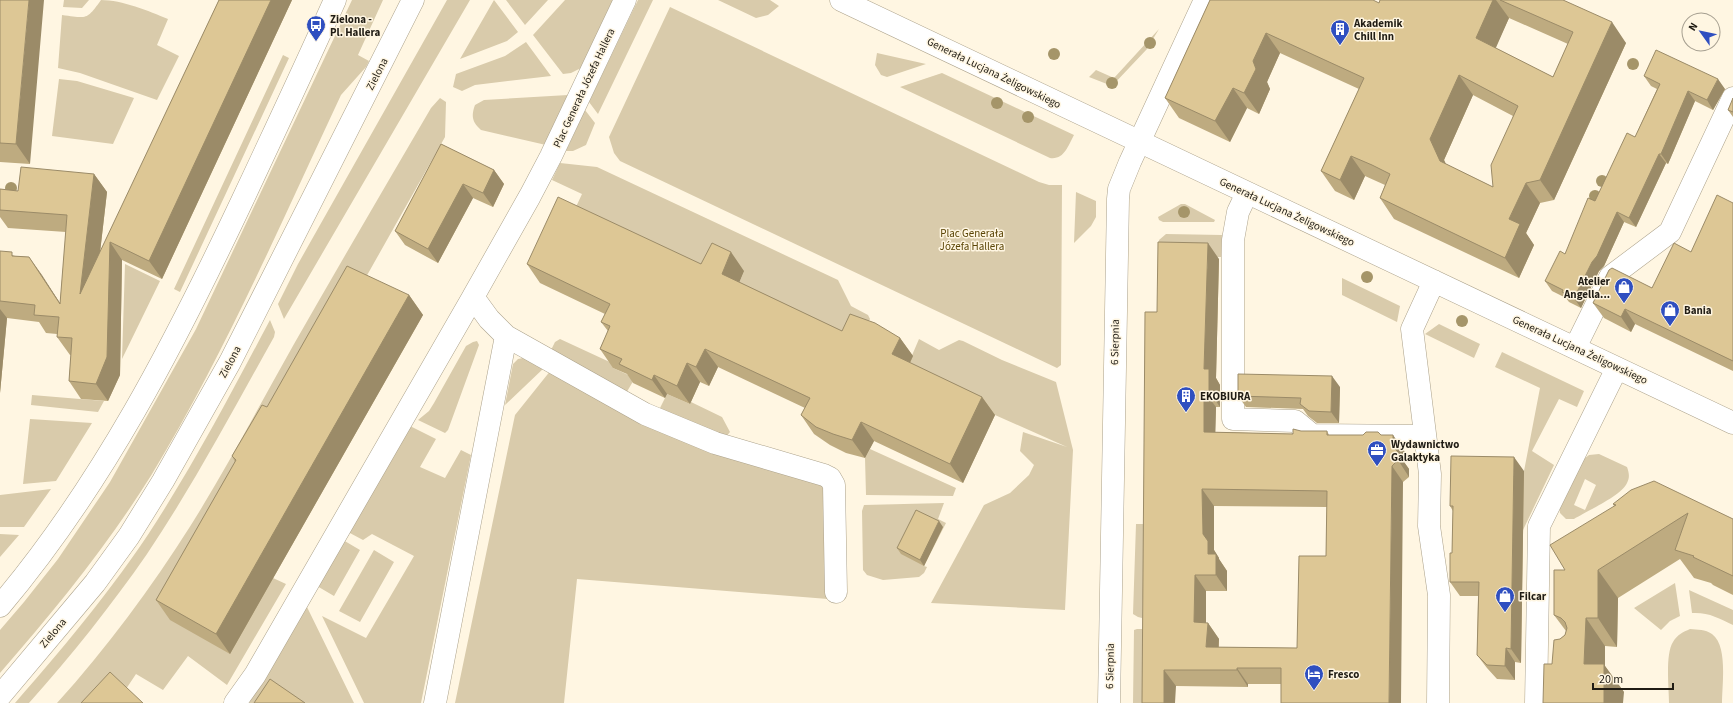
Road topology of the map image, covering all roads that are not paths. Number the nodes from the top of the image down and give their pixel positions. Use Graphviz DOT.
graph roads {
  1 [pos="335,0"];
  2 [pos="413,0"];
  3 [pos="625,0"];
  4 [pos="841,0"];
  5 [pos="1205,0"];
  6 [pos="1733,98"];
  7 [pos="1140,142"];
  8 [pos="1247,193"];
  9 [pos="1434,281"];
  10 [pos="473,297"];
  11 [pos="506,336"];
  12 [pos="1576,348"];
  13 [pos="1617,368"];
  14 [pos="1733,423"];
  15 [pos="1425,436"];
  16 [pos="836,592"];
  17 [pos="0,606"];
  18 [pos="1537,654"];
  19 [pos="1559,655"];
  20 [pos="0,696"];
  21 [pos="235,703"];
  22 [pos="435,703"];
  23 [pos="1109,703"];
  24 [pos="1438,703"];
  25 [pos="1536,703"];
  1 -- 17 [label="street"];
  2 -- 20 [label="street, Zielona"];
  3 -- 10 [label="street, Plac Generała Józefa Hallera"];
  4 -- 7 [label="street, Generała Lucjana Żeligowskiego"];
  5 -- 7 [label="street, 6 Sierpnia"];
  6 -- 12 [label="street"];
  7 -- 8 [label="street, Generała Lucjana Żeligowskiego"];
  7 -- 23 [label="street, 6 Sierpnia"];
  8 -- 9 [label="street, Generała Lucjana Żeligowskiego"];
  8 -- 15 [label="street"];
  9 -- 12 [label="street, Generała Lucjana Żeligowskiego"];
  9 -- 15 [label="street"];
  10 -- 11 [label="street"];
  10 -- 21 [label="street, Plac Generała Józefa Hallera"];
  11 -- 16 [label="street"];
  11 -- 22 [label="street"];
  12 -- 13 [label="street, Generała Lucjana Żeligowskiego"];
  13 -- 14 [label="street, Generała Lucjana Żeligowskiego"];
  13 -- 18 [label="street"];
  15 -- 24 [label="street"];
  18 -- 19 [label="street"];
  18 -- 25 [label="street"];
}
